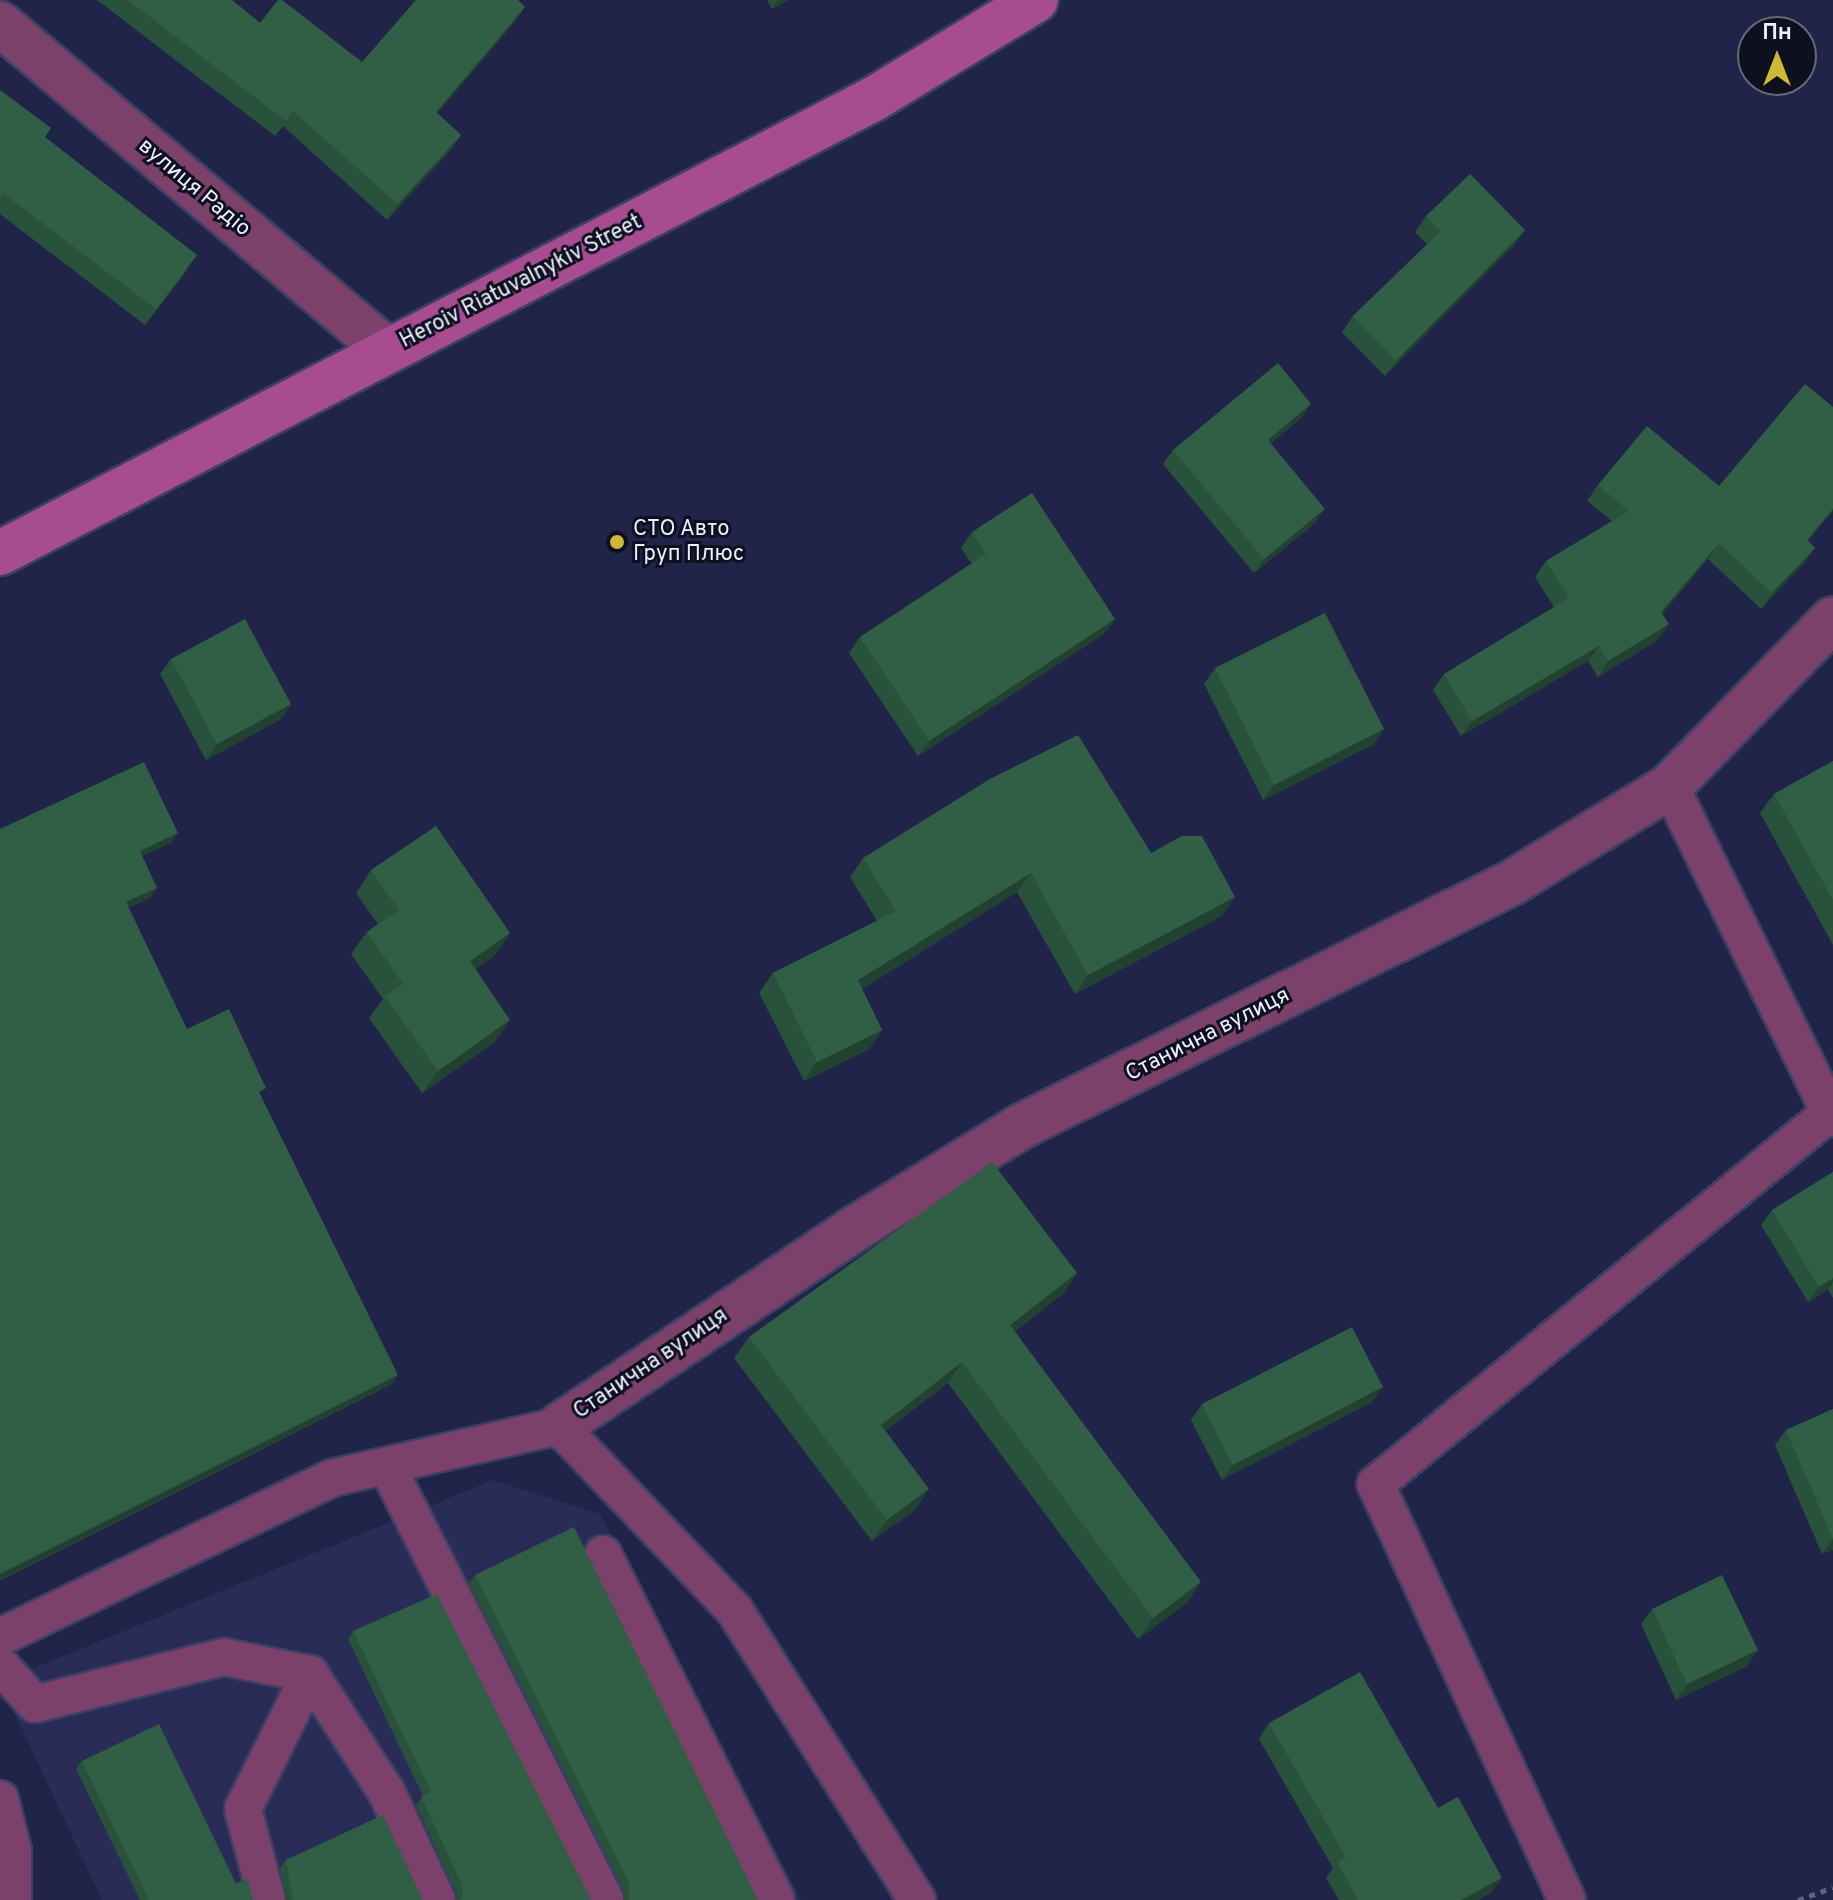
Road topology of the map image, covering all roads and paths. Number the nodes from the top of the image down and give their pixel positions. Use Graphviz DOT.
graph roads {
  1 [pos="1021,4"];
  2 [pos="0,24"];
  3 [pos="388,351"];
  4 [pos="0,553"];
  5 [pos="1833,619"];
  6 [pos="1670,786"];
  7 [pos="1831,1115"];
  8 [pos="559,1426"];
  9 [pos="387,1466"];
  10 [pos="603,1554"];
  11 [pos="0,1637"];
  12 [pos="0,1665"];
  13 [pos="310,1674"];
  14 [pos="0,1799"];
  15 [pos="1833,1887"];
  16 [pos="13,1900"];
  17 [pos="267,1900"];
  18 [pos="437,1900"];
  19 [pos="605,1900"];
  20 [pos="776,1900"];
  21 [pos="917,1900"];
  22 [pos="1567,1900"];
  23 [pos="1798,1900"];
  1 -- 3 [label="main road, Heroiv Riatuvalnykiv Street"];
  2 -- 3 [label="street, вулиця Радіо"];
  3 -- 4 [label="main road, Heroiv Riatuvalnykiv Street"];
  5 -- 6 [label="street, Станична вулиця"];
  6 -- 7 [label="lane"];
  6 -- 8 [label="street, Станична вулиця"];
  7 -- 22 [label="lane"];
  8 -- 9 [label="lane"];
  8 -- 21 [label="lane"];
  9 -- 11 [label="lane"];
  9 -- 19 [label="lane"];
  10 -- 20 [label="lane"];
  12 -- 13 [label="lane"];
  13 -- 17 [label="lane"];
  13 -- 18 [label="lane"];
  14 -- 16 [label="lane"];
  15 -- 23 [label="path"];
}
